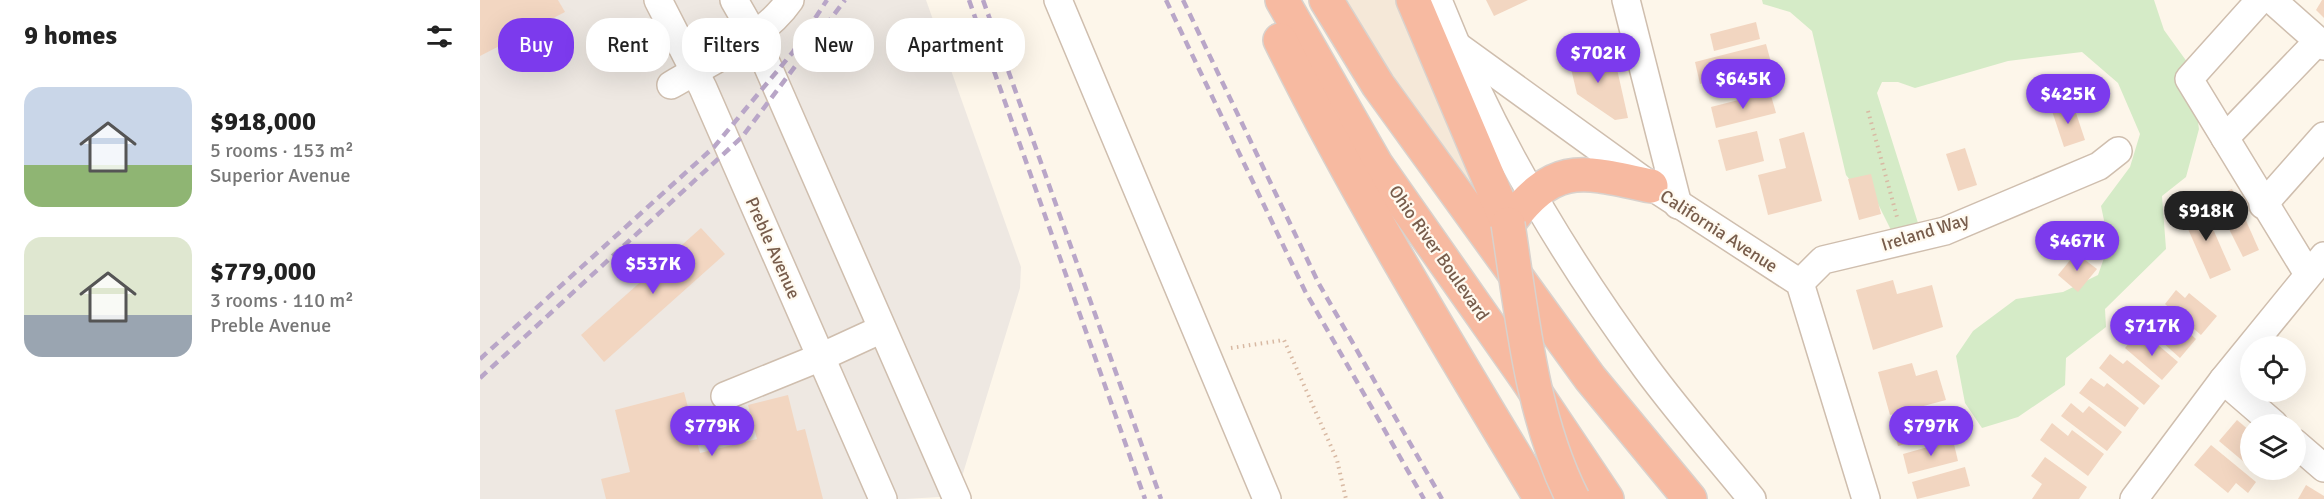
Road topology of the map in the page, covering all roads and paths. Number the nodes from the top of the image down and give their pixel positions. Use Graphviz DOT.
graph roads {
  1 [pos="658,0"];
  2 [pos="734,0"];
  3 [pos="790,0"];
  4 [pos="1058,0"];
  5 [pos="1263,0"];
  6 [pos="1281,0"];
  7 [pos="1326,0"];
  8 [pos="1413,0"];
  9 [pos="1438,0"];
  10 [pos="1626,0"];
  11 [pos="2260,0"];
  12 [pos="2272,0"];
  13 [pos="744,18"];
  14 [pos="774,18"];
  15 [pos="2321,44"];
  16 [pos="1456,45"];
  17 [pos="682,47"];
  18 [pos="692,72"];
  19 [pos="694,72"];
  20 [pos="770,72"];
  21 [pos="671,85"];
  22 [pos="1868,111"];
  23 [pos="2324,136"];
  24 [pos="2225,138"];
  25 [pos="2118,151"];
  26 [pos="1651,186"];
  27 [pos="1678,205"];
  28 [pos="2264,205"];
  29 [pos="1514,208"];
  30 [pos="1903,241"];
  31 [pos="2316,265"];
  32 [pos="1800,282"];
  33 [pos="882,329"];
  34 [pos="821,357"];
  35 [pos="1209,361"];
  36 [pos="1590,378"];
  37 [pos="2223,380"];
  38 [pos="725,396"];
  39 [pos="2262,414"];
  40 [pos="2306,452"];
  41 [pos="2324,468"];
  42 [pos="883,499"];
  43 [pos="957,499"];
  44 [pos="1267,499"];
  45 [pos="1346,499"];
  46 [pos="1541,499"];
  47 [pos="1573,499"];
  48 [pos="1607,499"];
  49 [pos="1674,499"];
  50 [pos="1690,499"];
  51 [pos="1752,499"];
  52 [pos="1866,499"];
  53 [pos="2134,499"];
  1 -- 17 [label="street, Preble Avenue"];
  2 -- 13 [label="street"];
  3 -- 14 [label="street"];
  4 -- 35 [label="street"];
  5 -- 46 [label="highway"];
  6 -- 48 [label="highway, Ohio River Boulevard"];
  7 -- 36 [label="highway"];
  8 -- 29 [label="highway"];
  9 -- 16 [label="street"];
  10 -- 27 [label="street"];
  11 -- 24 [label="street"];
  12 -- 15 [label="street"];
  15 -- 24 [label="street"];
  16 -- 26 [label="street, California Avenue"];
  16 -- 29 [label="street"];
  18 -- 21 [label="street"];
  19 -- 34 [label="street, Preble Avenue"];
  20 -- 33 [label="street"];
  22 -- 30 [label="path"];
  23 -- 28 [label="street"];
  24 -- 28 [label="street"];
  25 -- 30 [label="street, Ireland Way"];
  26 -- 27 [label="street, California Avenue"];
  26 -- 29 [label="highway"];
  27 -- 32 [label="street, California Avenue"];
  28 -- 31 [label="street"];
  29 -- 47 [label="highway, bridge"];
  29 -- 51 [label="street"];
  30 -- 32 [label="street, Ireland Way"];
  31 -- 37 [label="street"];
  32 -- 52 [label="street"];
  33 -- 34 [label="street"];
  33 -- 43 [label="street"];
  34 -- 38 [label="street"];
  34 -- 42 [label="street, Preble Avenue"];
  35 -- 44 [label="street"];
  35 -- 45 [label="path"];
  36 -- 49 [label="highway"];
  36 -- 50 [label="highway"];
  37 -- 39 [label="street"];
  37 -- 53 [label="street"];
  40 -- 41 [label="street"];
}
